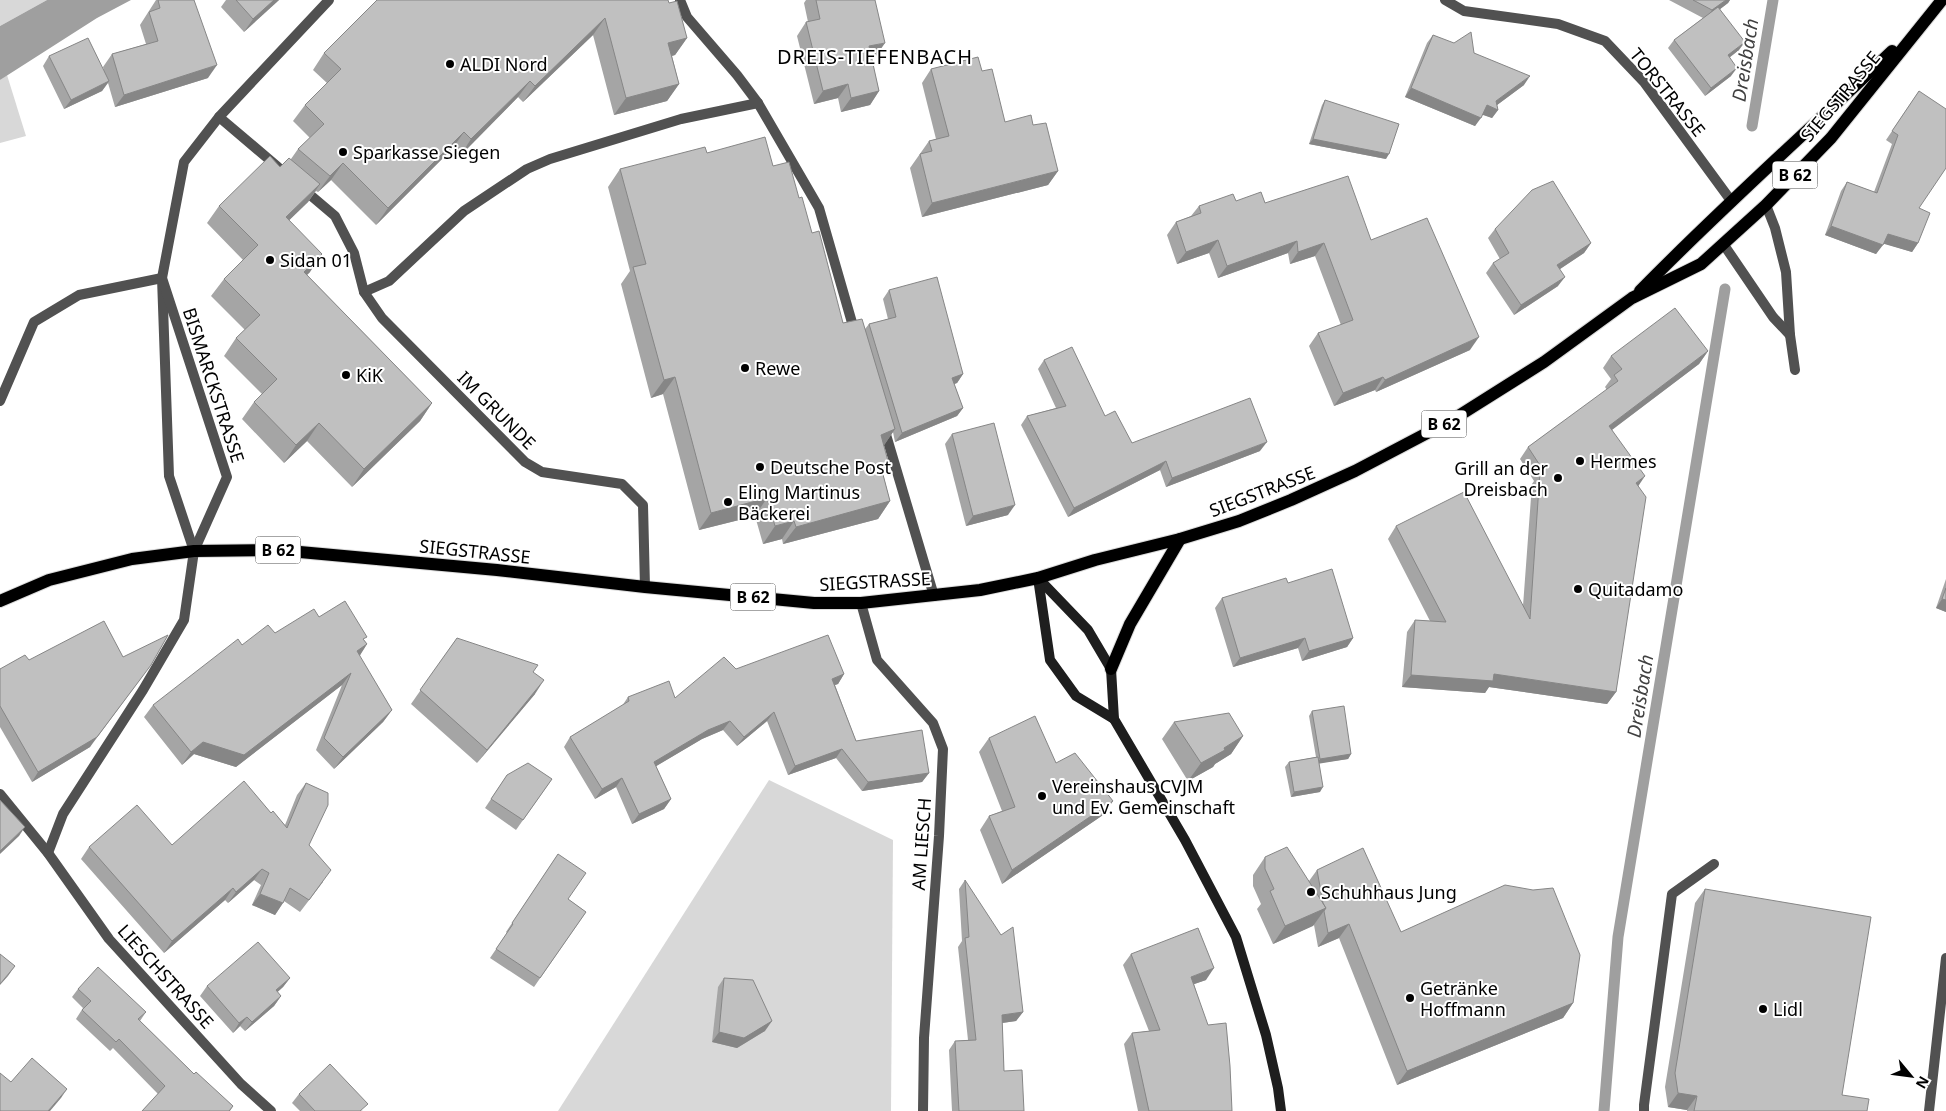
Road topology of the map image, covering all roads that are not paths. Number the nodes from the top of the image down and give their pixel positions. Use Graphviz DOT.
graph roads {
  1 [pos="329,0"];
  2 [pos="680,0"];
  3 [pos="1445,0"];
  4 [pos="1942,0"];
  5 [pos="1928,16"];
  6 [pos="758,103"];
  7 [pos="219,117"];
  8 [pos="1732,202"];
  9 [pos="1766,205"];
  10 [pos="1724,244"];
  11 [pos="162,278"];
  12 [pos="364,292"];
  13 [pos="1632,298"];
  14 [pos="1790,335"];
  15 [pos="857,339"];
  16 [pos="1794,370"];
  17 [pos="0,401"];
  18 [pos="880,415"];
  19 [pos="1180,539"];
  20 [pos="194,551"];
  21 [pos="1038,578"];
  22 [pos="645,587"];
  23 [pos="934,596"];
  24 [pos="0,601"];
  25 [pos="861,603"];
  26 [pos="1111,669"];
  27 [pos="1114,719"];
  28 [pos="0,794"];
  29 [pos="48,853"];
  30 [pos="1714,864"];
  31 [pos="1946,958"];
  32 [pos="271,1111"];
  33 [pos="923,1111"];
  34 [pos="1281,1111"];
  35 [pos="1644,1111"];
  36 [pos="1929,1111"];
  1 -- 7 [label="street, BISMARCKSTRASSE"];
  2 -- 6 [label="street"];
  3 -- 8 [label="street, TORSTRASSE"];
  4 -- 5 [label="main road, SIEGSTRASSE / B 62"];
  5 -- 8 [label="main road, SIEGSTRASSE / B 62"];
  5 -- 9 [label="main road, SIEGSTRASSE / B 62"];
  6 -- 12 [label="street"];
  6 -- 15 [label="street"];
  7 -- 11 [label="street, BISMARCKSTRASSE"];
  7 -- 12 [label="street, IM GRUNDE"];
  8 -- 13 [label="main road, SIEGSTRASSE / B 62"];
  9 -- 10 [label="main road, SIEGSTRASSE / B 62"];
  9 -- 14 [label="street"];
  10 -- 13 [label="main road, SIEGSTRASSE / B 62"];
  10 -- 14 [label="street"];
  11 -- 17 [label="street"];
  11 -- 20 [label="street, BISMARCKSTRASSE"];
  11 -- 20 [label="street, BISMARCKSTRASSE"];
  12 -- 22 [label="street, IM GRUNDE"];
  13 -- 19 [label="main road, SIEGSTRASSE / B 62"];
  14 -- 16 [label="street"];
  18 -- 23 [label="street"];
  19 -- 21 [label="main road, SIEGSTRASSE / B 62"];
  19 -- 26 [label="main road"];
  20 -- 22 [label="main road, SIEGSTRASSE / B 62"];
  20 -- 24 [label="main road, SIEGSTRASSE / B 62"];
  20 -- 29 [label="street"];
  21 -- 23 [label="main road, SIEGSTRASSE / B 62"];
  21 -- 26 [label="main road"];
  21 -- 27 [label="main road"];
  22 -- 25 [label="main road, SIEGSTRASSE / B 62"];
  23 -- 25 [label="main road, SIEGSTRASSE / B 62"];
  25 -- 33 [label="street, AM LIESCH"];
  26 -- 27 [label="main road"];
  27 -- 34 [label="main road"];
  28 -- 29 [label="street, LIESCHSTRASSE"];
  29 -- 32 [label="street, LIESCHSTRASSE"];
  30 -- 35 [label="street"];
  31 -- 36 [label="street"];
}
